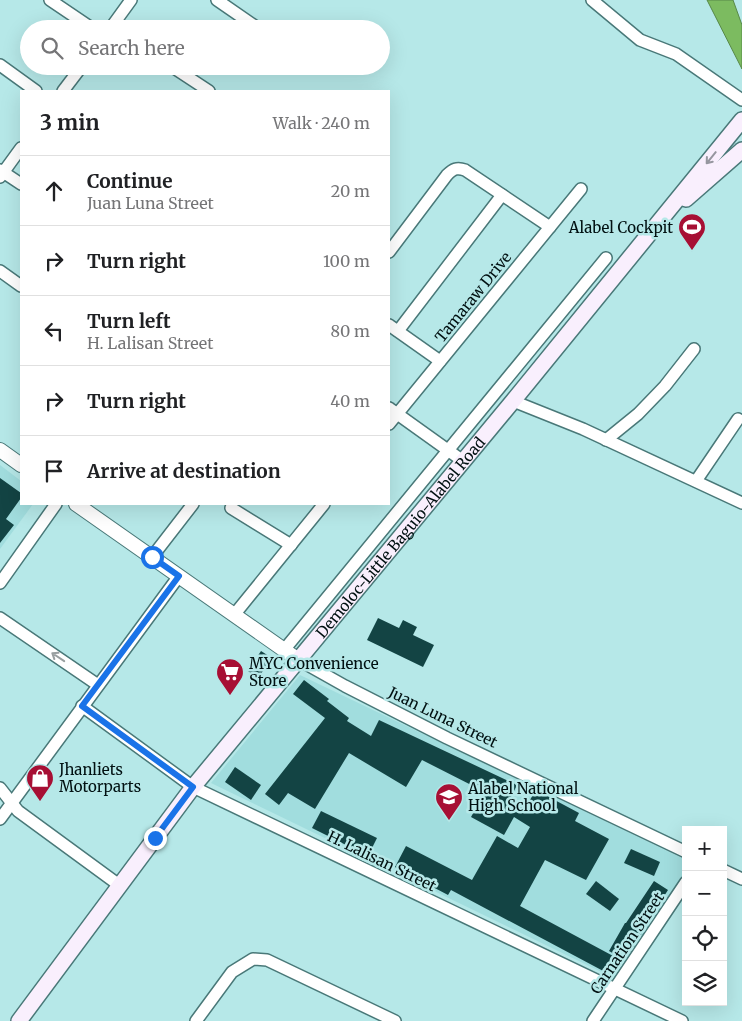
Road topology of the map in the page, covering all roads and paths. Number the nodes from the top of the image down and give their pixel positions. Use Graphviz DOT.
graph roads {
  1 [pos="50,0"];
  2 [pos="131,0"];
  3 [pos="217,0"];
  4 [pos="592,0"];
  5 [pos="80,20"];
  6 [pos="117,20"];
  7 [pos="246,20"];
  8 [pos="0,64"];
  9 [pos="75,75"];
  10 [pos="185,75"];
  11 [pos="35,90"];
  12 [pos="64,90"];
  13 [pos="207,90"];
  14 [pos="742,100"];
  15 [pos="742,120"];
  16 [pos="20,149"];
  17 [pos="742,150"];
  18 [pos="1,173"];
  19 [pos="20,183"];
  20 [pos="581,189"];
  21 [pos="502,195"];
  22 [pos="658,222"];
  23 [pos="550,227"];
  24 [pos="390,251"];
  25 [pos="606,258"];
  26 [pos="0,271"];
  27 [pos="20,285"];
  28 [pos="393,328"];
  29 [pos="694,349"];
  30 [pos="440,361"];
  31 [pos="513,401"];
  32 [pos="393,411"];
  33 [pos="738,419"];
  34 [pos="606,440"];
  35 [pos="447,449"];
  36 [pos="0,450"];
  37 [pos="463,461"];
  38 [pos="20,464"];
  39 [pos="696,481"];
  40 [pos="742,503"];
  41 [pos="55,505"];
  42 [pos="77,505"];
  43 [pos="192,505"];
  44 [pos="323,505"];
  45 [pos="231,508"];
  46 [pos="291,545"];
  47 [pos="152,557"];
  48 [pos="179,576"];
  49 [pos="0,583"];
  50 [pos="234,615"];
  51 [pos="0,618"];
  52 [pos="284,650"];
  53 [pos="298,659"];
  54 [pos="98,685"];
  55 [pos="82,706"];
  56 [pos="193,787"];
  57 [pos="0,788"];
  58 [pos="11,803"];
  59 [pos="0,818"];
  60 [pos="682,850"];
  61 [pos="725,871"];
  62 [pos="742,879"];
  63 [pos="119,885"];
  64 [pos="682,888"];
  65 [pos="614,988"];
  66 [pos="19,1021"];
  67 [pos="196,1021"];
  68 [pos="395,1021"];
  69 [pos="593,1021"];
  70 [pos="682,1021"];
  1 -- 5 [label="street"];
  2 -- 6 [label="street"];
  3 -- 7 [label="street"];
  4 -- 14 [label="street"];
  8 -- 11 [label="street"];
  9 -- 12 [label="street"];
  10 -- 13 [label="street"];
  15 -- 22 [label="main road, Demoloc-Little Baguio-Alabel Road, one-way"];
  16 -- 18 [label="street"];
  17 -- 22 [label="main road, Demoloc-Little Baguio-Alabel Road"];
  18 -- 19 [label="street"];
  20 -- 23 [label="street, Tamaraw Drive"];
  21 -- 23 [label="street"];
  21 -- 24 [label="street"];
  21 -- 28 [label="street"];
  22 -- 31 [label="main road, Demoloc-Little Baguio-Alabel Road"];
  23 -- 30 [label="street, Tamaraw Drive"];
  25 -- 35 [label="street"];
  26 -- 27 [label="street"];
  28 -- 30 [label="street"];
  29 -- 34 [label="street"];
  30 -- 32 [label="street, Tamaraw Drive"];
  31 -- 34 [label="street"];
  31 -- 37 [label="main road, Demoloc-Little Baguio-Alabel Road"];
  32 -- 35 [label="street"];
  33 -- 39 [label="street"];
  34 -- 39 [label="street"];
  35 -- 37 [label="street"];
  35 -- 52 [label="street"];
  36 -- 38 [label="street"];
  37 -- 53 [label="main road, Demoloc-Little Baguio-Alabel Road"];
  39 -- 40 [label="street"];
  41 -- 49 [label="street"];
  42 -- 47 [label="street, Juan Luna Street"];
  43 -- 47 [label="street"];
  44 -- 46 [label="street"];
  45 -- 46 [label="street"];
  46 -- 50 [label="street"];
  47 -- 48 [label="street, Juan Luna Street"];
  48 -- 50 [label="street, Juan Luna Street"];
  48 -- 54 [label="street"];
  50 -- 52 [label="street, Juan Luna Street"];
  54 -- 51 [label="street, one-way"];
  52 -- 53 [label="street, Juan Luna Street"];
  53 -- 56 [label="main road, Demoloc-Little Baguio-Alabel Road"];
  53 -- 60 [label="street, Juan Luna Street"];
  54 -- 55 [label="street"];
  55 -- 56 [label="street, H. Lalisan Street"];
  55 -- 58 [label="street"];
  56 -- 63 [label="main road, Demoloc-Little Baguio-Alabel Road"];
  56 -- 65 [label="street, H. Lalisan Street"];
  57 -- 58 [label="street"];
  58 -- 59 [label="street"];
  58 -- 63 [label="street"];
  61 -- 62 [label="street"];
  63 -- 66 [label="main road, Demoloc-Little Baguio-Alabel Road"];
  64 -- 65 [label="street, Carnation Street"];
  65 -- 69 [label="street, Carnation Street"];
  65 -- 70 [label="street, H. Lalisan Street"];
  67 -- 68 [label="street"];
}
